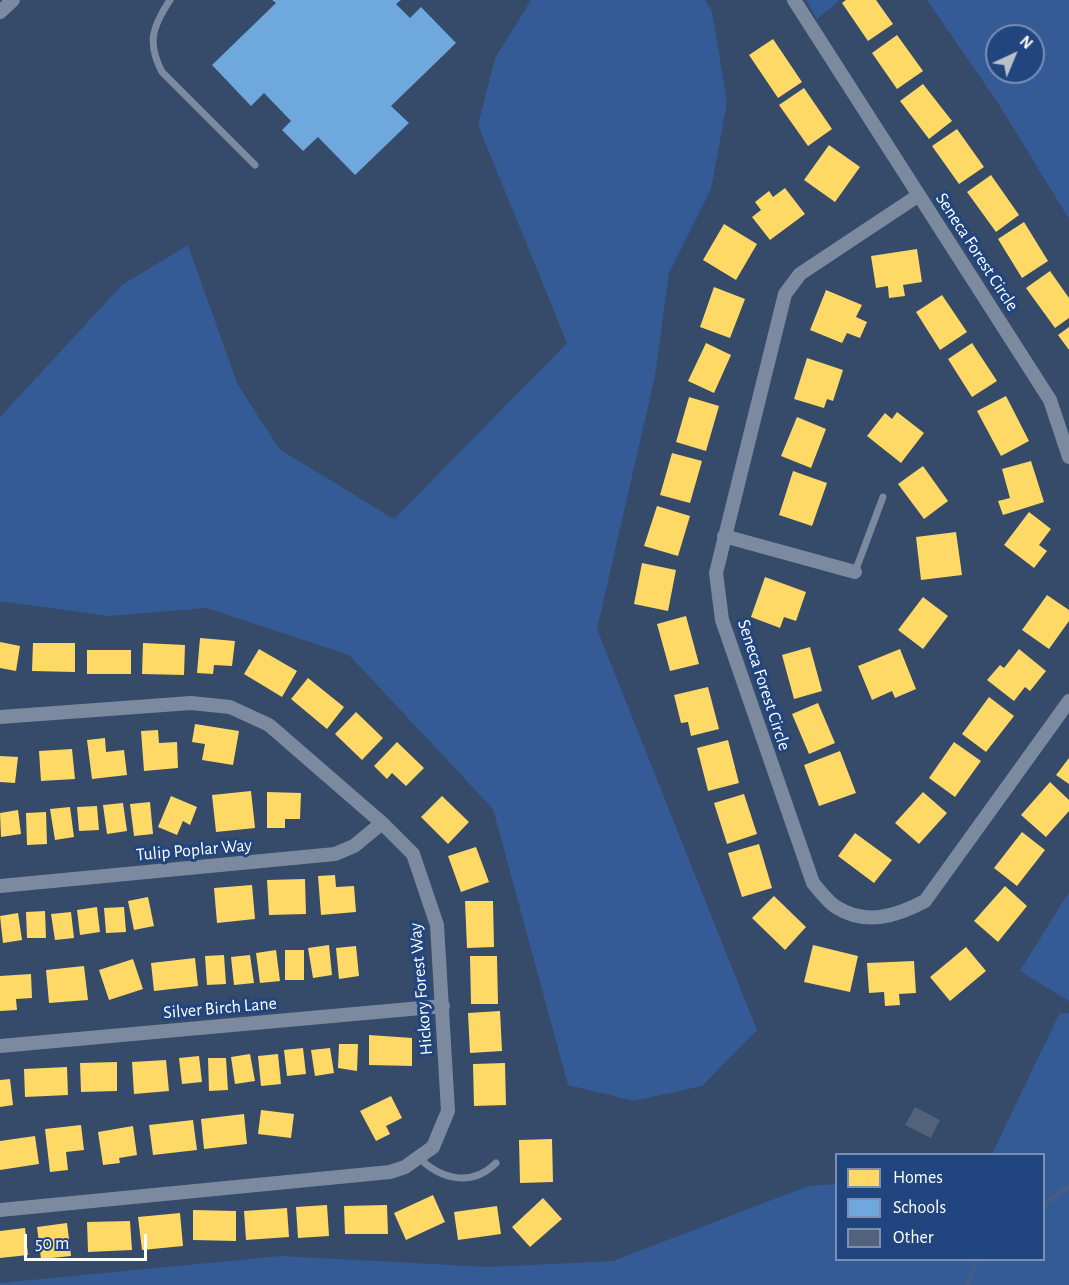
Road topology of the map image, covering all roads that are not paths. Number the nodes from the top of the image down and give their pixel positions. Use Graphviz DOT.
graph roads {
  1 [pos="13,0"];
  2 [pos="169,0"];
  3 [pos="794,0"];
  4 [pos="0,12"];
  5 [pos="255,165"];
  6 [pos="919,195"];
  7 [pos="1069,457"];
  8 [pos="883,496"];
  9 [pos="724,536"];
  10 [pos="855,572"];
  11 [pos="1069,701"];
  12 [pos="0,717"];
  13 [pos="382,823"];
  14 [pos="0,886"];
  15 [pos="443,1006"];
  16 [pos="0,1046"];
  17 [pos="418,1157"];
  18 [pos="496,1162"];
  19 [pos="0,1210"];
  1 -- 4 [label="street"];
  2 -- 5 [label="lane"];
  3 -- 6 [label="street, Seneca Forest Circle"];
  6 -- 7 [label="street, Seneca Forest Circle"];
  6 -- 9 [label="street, Seneca Forest Circle"];
  8 -- 10 [label="lane"];
  9 -- 10 [label="street"];
  9 -- 11 [label="street, Seneca Forest Circle"];
  12 -- 13 [label="street, Hickory Forest Way"];
  13 -- 14 [label="street, Tulip Poplar Way"];
  13 -- 15 [label="street, Hickory Forest Way"];
  15 -- 16 [label="street, Silver Birch Lane"];
  15 -- 17 [label="street, Hickory Forest Way"];
  17 -- 18 [label="lane"];
  17 -- 19 [label="street, Hickory Forest Way"];
}
